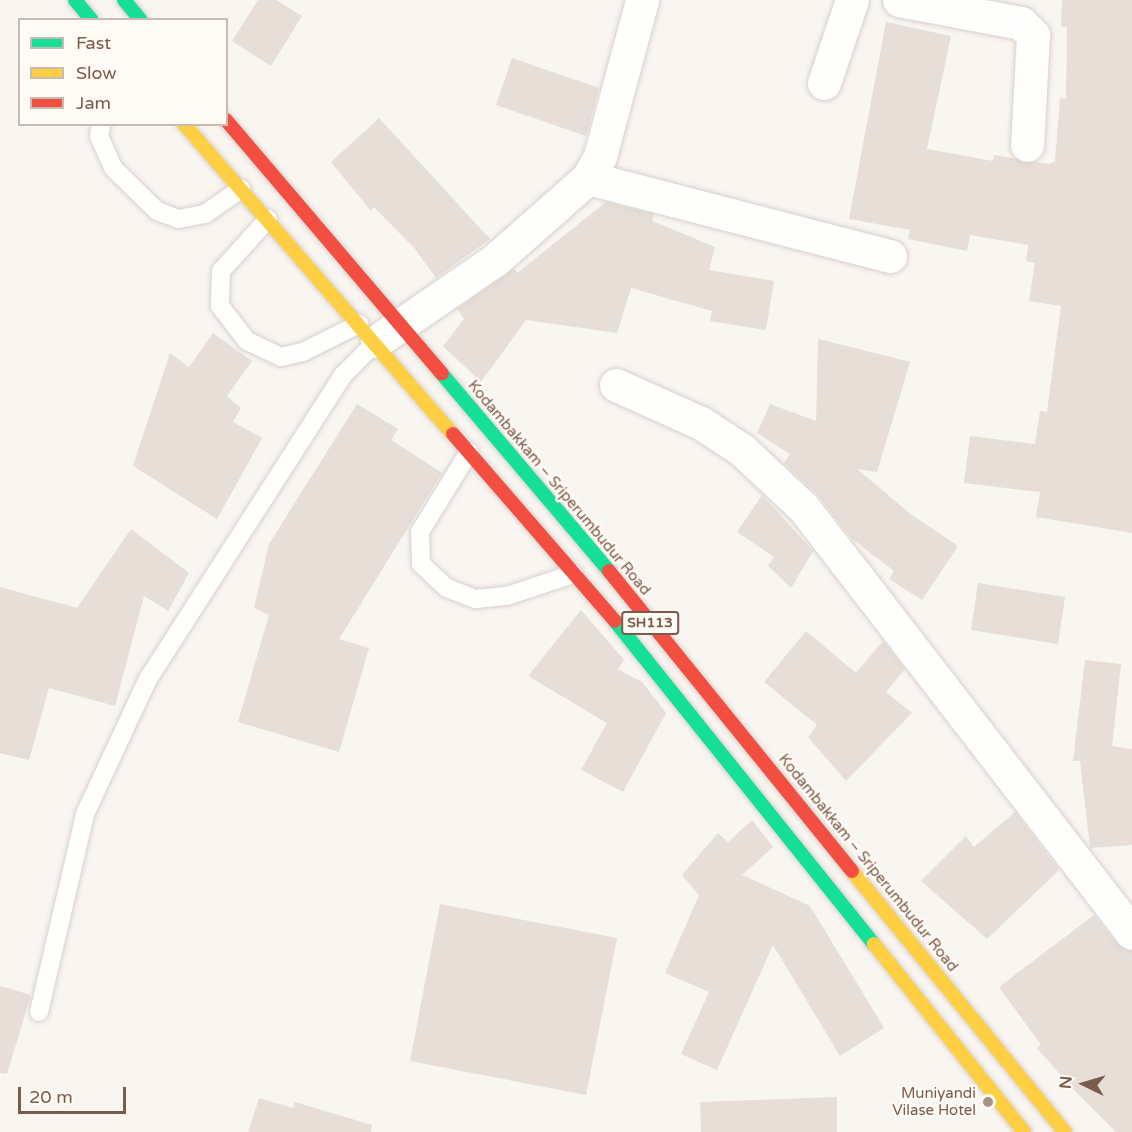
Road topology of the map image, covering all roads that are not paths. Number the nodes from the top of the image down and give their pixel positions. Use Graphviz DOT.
graph roads {
  1 [pos="75,0"];
  2 [pos="124,0"];
  3 [pos="642,0"];
  4 [pos="852,0"];
  5 [pos="899,0"];
  6 [pos="90,18"];
  7 [pos="139,18"];
  8 [pos="824,82"];
  9 [pos="228,123"];
  10 [pos="101,126"];
  11 [pos="186,126"];
  12 [pos="1027,145"];
  13 [pos="588,178"];
  14 [pos="241,189"];
  15 [pos="268,219"];
  16 [pos="890,256"];
  17 [pos="378,330"];
  18 [pos="616,385"];
  19 [pos="469,452"];
  20 [pos="573,574"];
  21 [pos="1132,933"];
  22 [pos="39,1012"];
  23 [pos="1024,1132"];
  24 [pos="1065,1132"];
  1 -- 6 [label="main road"];
  2 -- 7 [label="main road"];
  3 -- 13 [label="street"];
  4 -- 8 [label="street"];
  5 -- 12 [label="street"];
  9 -- 17 [label="main road, Kodambakkam – Sriperumbudur Road / SH113"];
  10 -- 14 [label="lane"];
  11 -- 14 [label="main road, Kodambakkam – Sriperumbudur Road / SH113"];
  13 -- 16 [label="street"];
  13 -- 17 [label="street"];
  14 -- 15 [label="main road, Kodambakkam – Sriperumbudur Road / SH113"];
  15 -- 17 [label="main road, Kodambakkam – Sriperumbudur Road / SH113"];
  15 -- 17 [label="lane"];
  17 -- 19 [label="main road, Kodambakkam – Sriperumbudur Road / SH113"];
  17 -- 22 [label="lane"];
  17 -- 24 [label="main road, Kodambakkam – Sriperumbudur Road / SH113"];
  18 -- 21 [label="street"];
  19 -- 20 [label="main road, Kodambakkam – Sriperumbudur Road / SH113"];
  19 -- 20 [label="lane"];
  20 -- 23 [label="main road, Kodambakkam – Sriperumbudur Road / SH113"];
}
